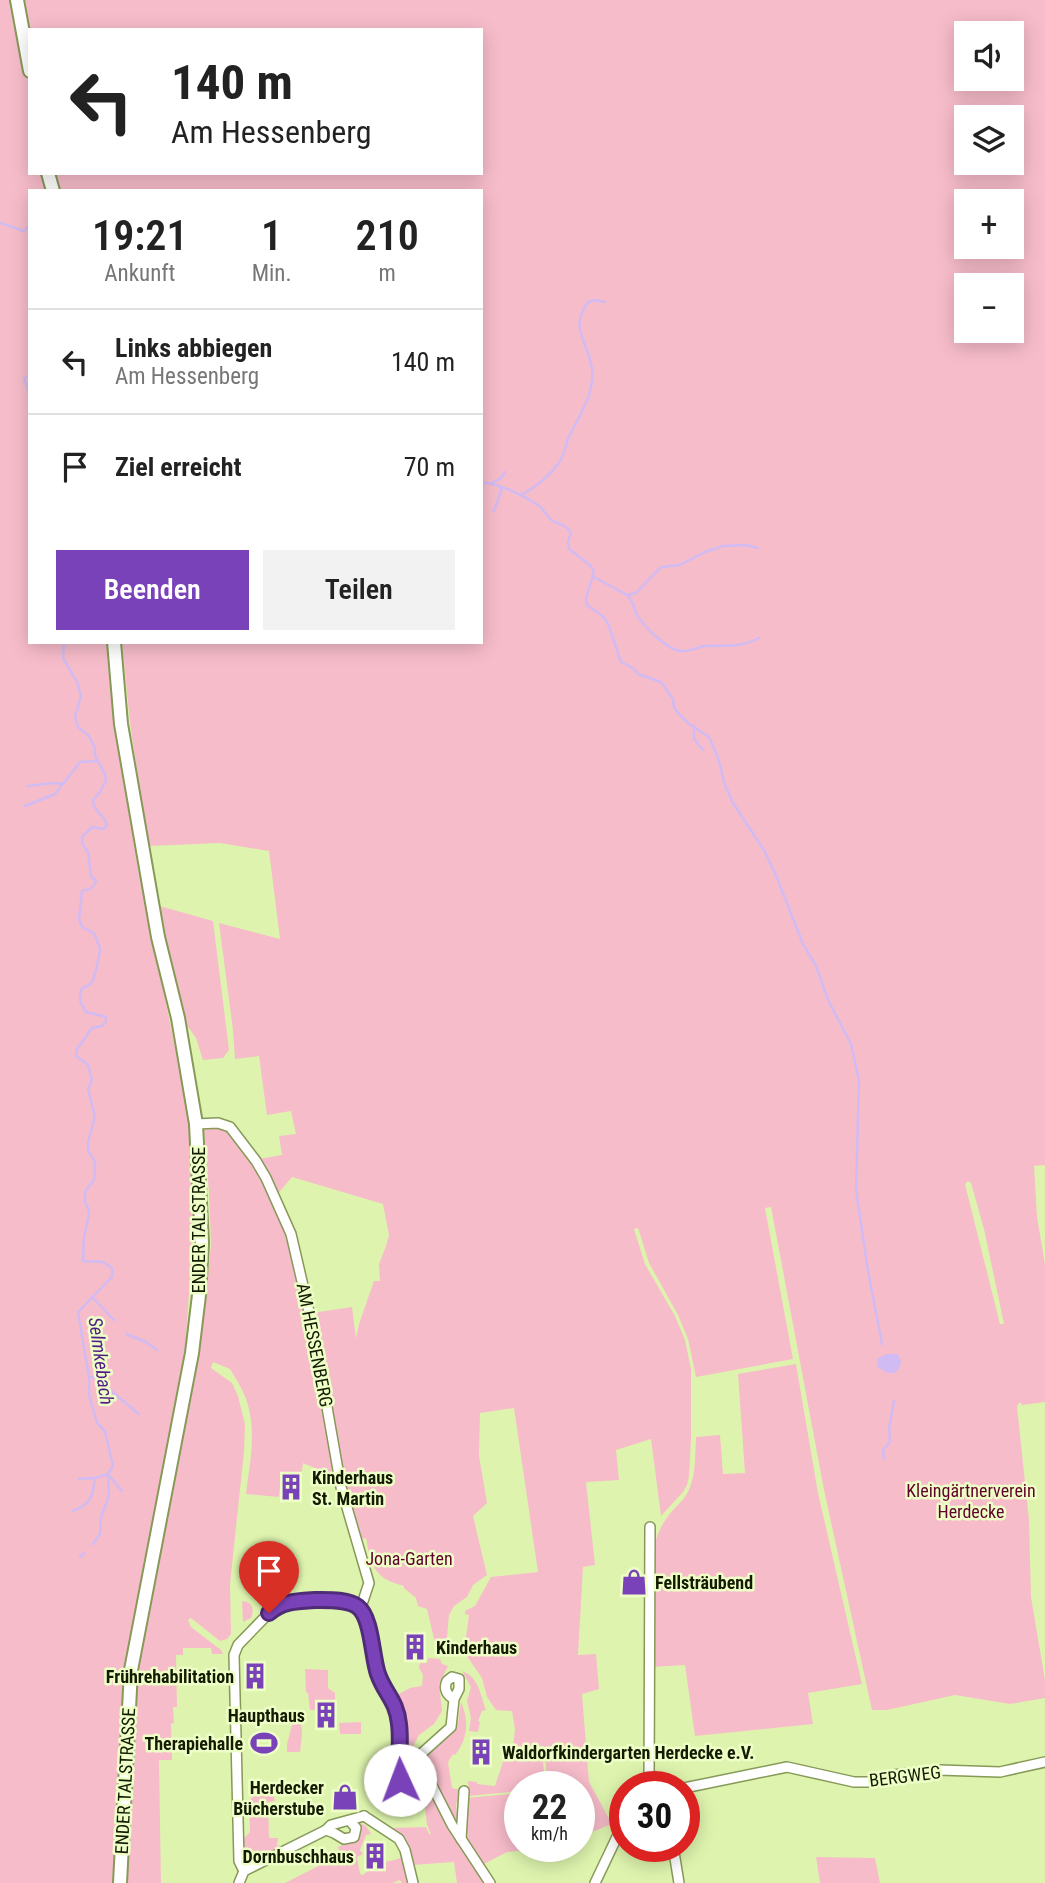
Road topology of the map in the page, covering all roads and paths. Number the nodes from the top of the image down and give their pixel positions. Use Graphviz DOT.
graph roads {
  1 [pos="17,0"];
  2 [pos="28,60"];
  3 [pos="114,644"];
  4 [pos="196,1125"];
  5 [pos="650,1527"];
  6 [pos="360,1610"];
  7 [pos="454,1699"];
  8 [pos="419,1762"];
  9 [pos="1045,1762"];
  10 [pos="649,1771"];
  11 [pos="700,1785"];
  12 [pos="464,1791"];
  13 [pos="364,1816"];
  14 [pos="350,1821"];
  15 [pos="371,1828"];
  16 [pos="329,1831"];
  17 [pos="461,1839"];
  18 [pos="609,1854"];
  19 [pos="676,1862"];
  20 [pos="244,1871"];
  21 [pos="120,1883"];
  22 [pos="239,1883"];
  23 [pos="413,1883"];
  24 [pos="490,1883"];
  25 [pos="595,1883"];
  26 [pos="679,1883"];
  1 -- 2 [label="main road"];
  3 -- 4 [label="main road, ENDER TALSTRASSE"];
  4 -- 6 [label="street, AM HESSENBERG"];
  4 -- 21 [label="main road, ENDER TALSTRASSE"];
  5 -- 10 [label="street"];
  6 -- 8 [label="street"];
  6 -- 20 [label="street"];
  7 -- 8 [label="street"];
  8 -- 17 [label="street"];
  9 -- 11 [label="street, BERGWEG"];
  12 -- 17 [label="street"];
  13 -- 14 [label="street"];
  13 -- 15 [label="street"];
  13 -- 23 [label="street"];
  14 -- 16 [label="street"];
  14 -- 16 [label="street"];
  16 -- 20 [label="street"];
  17 -- 24 [label="street"];
  18 -- 25 [label="street"];
  19 -- 26 [label="street"];
  20 -- 22 [label="street"];
}
